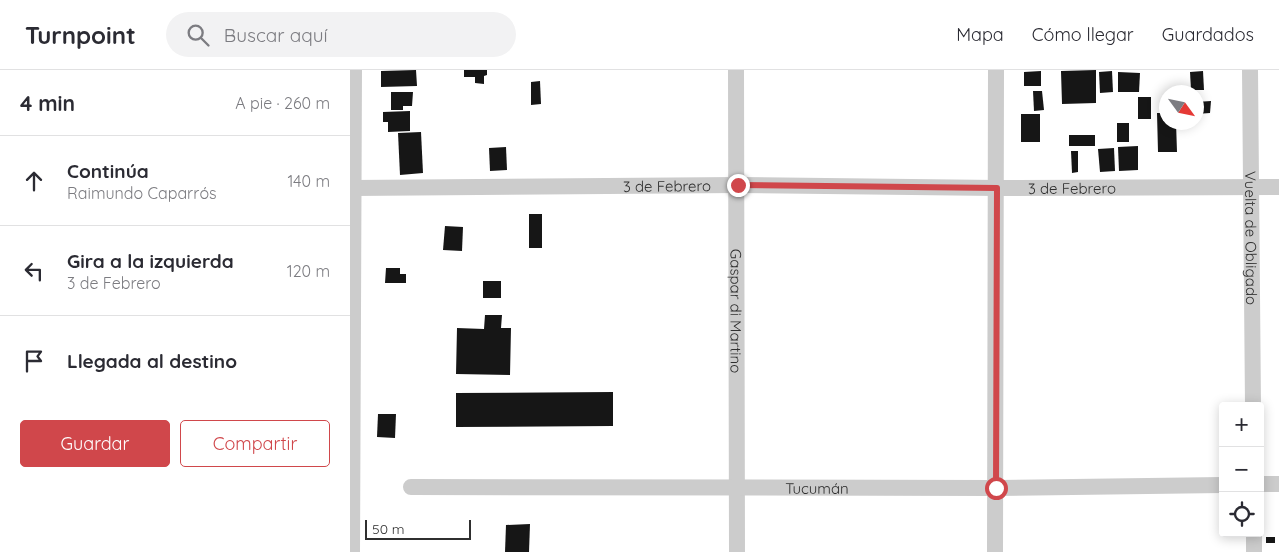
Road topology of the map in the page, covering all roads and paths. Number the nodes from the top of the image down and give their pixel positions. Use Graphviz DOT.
graph roads {
  1 [pos="354,70"];
  2 [pos="736,70"];
  3 [pos="996,70"];
  4 [pos="1250,70"];
  5 [pos="738,185"];
  6 [pos="1250,187"];
  7 [pos="1279,187"];
  8 [pos="354,188"];
  9 [pos="997,188"];
  10 [pos="1253,402"];
  11 [pos="1264,484"];
  12 [pos="1279,484"];
  13 [pos="1219,485"];
  14 [pos="411,488"];
  15 [pos="737,488"];
  16 [pos="996,488"];
  17 [pos="1254,537"];
  18 [pos="352,552"];
  19 [pos="737,552"];
  20 [pos="995,552"];
  21 [pos="1254,552"];
  1 -- 8 [label="street"];
  2 -- 5 [label="street, Gaspar di Martino"];
  3 -- 9 [label="street"];
  4 -- 6 [label="street, Vuelta de Obligado"];
  5 -- 8 [label="street, 3 de Febrero"];
  5 -- 9 [label="street, 3 de Febrero"];
  5 -- 15 [label="street, Gaspar di Martino"];
  6 -- 7 [label="street, 3 de Febrero"];
  6 -- 9 [label="street, 3 de Febrero"];
  6 -- 10 [label="street, Vuelta de Obligado"];
  8 -- 18 [label="street"];
  9 -- 16 [label="street"];
  11 -- 12 [label="street"];
  13 -- 16 [label="street, Tucumán"];
  14 -- 15 [label="street, Tucumán"];
  15 -- 16 [label="street, Tucumán"];
  15 -- 19 [label="street, Gaspar di Martino"];
  16 -- 20 [label="street"];
  17 -- 21 [label="street"];
}
